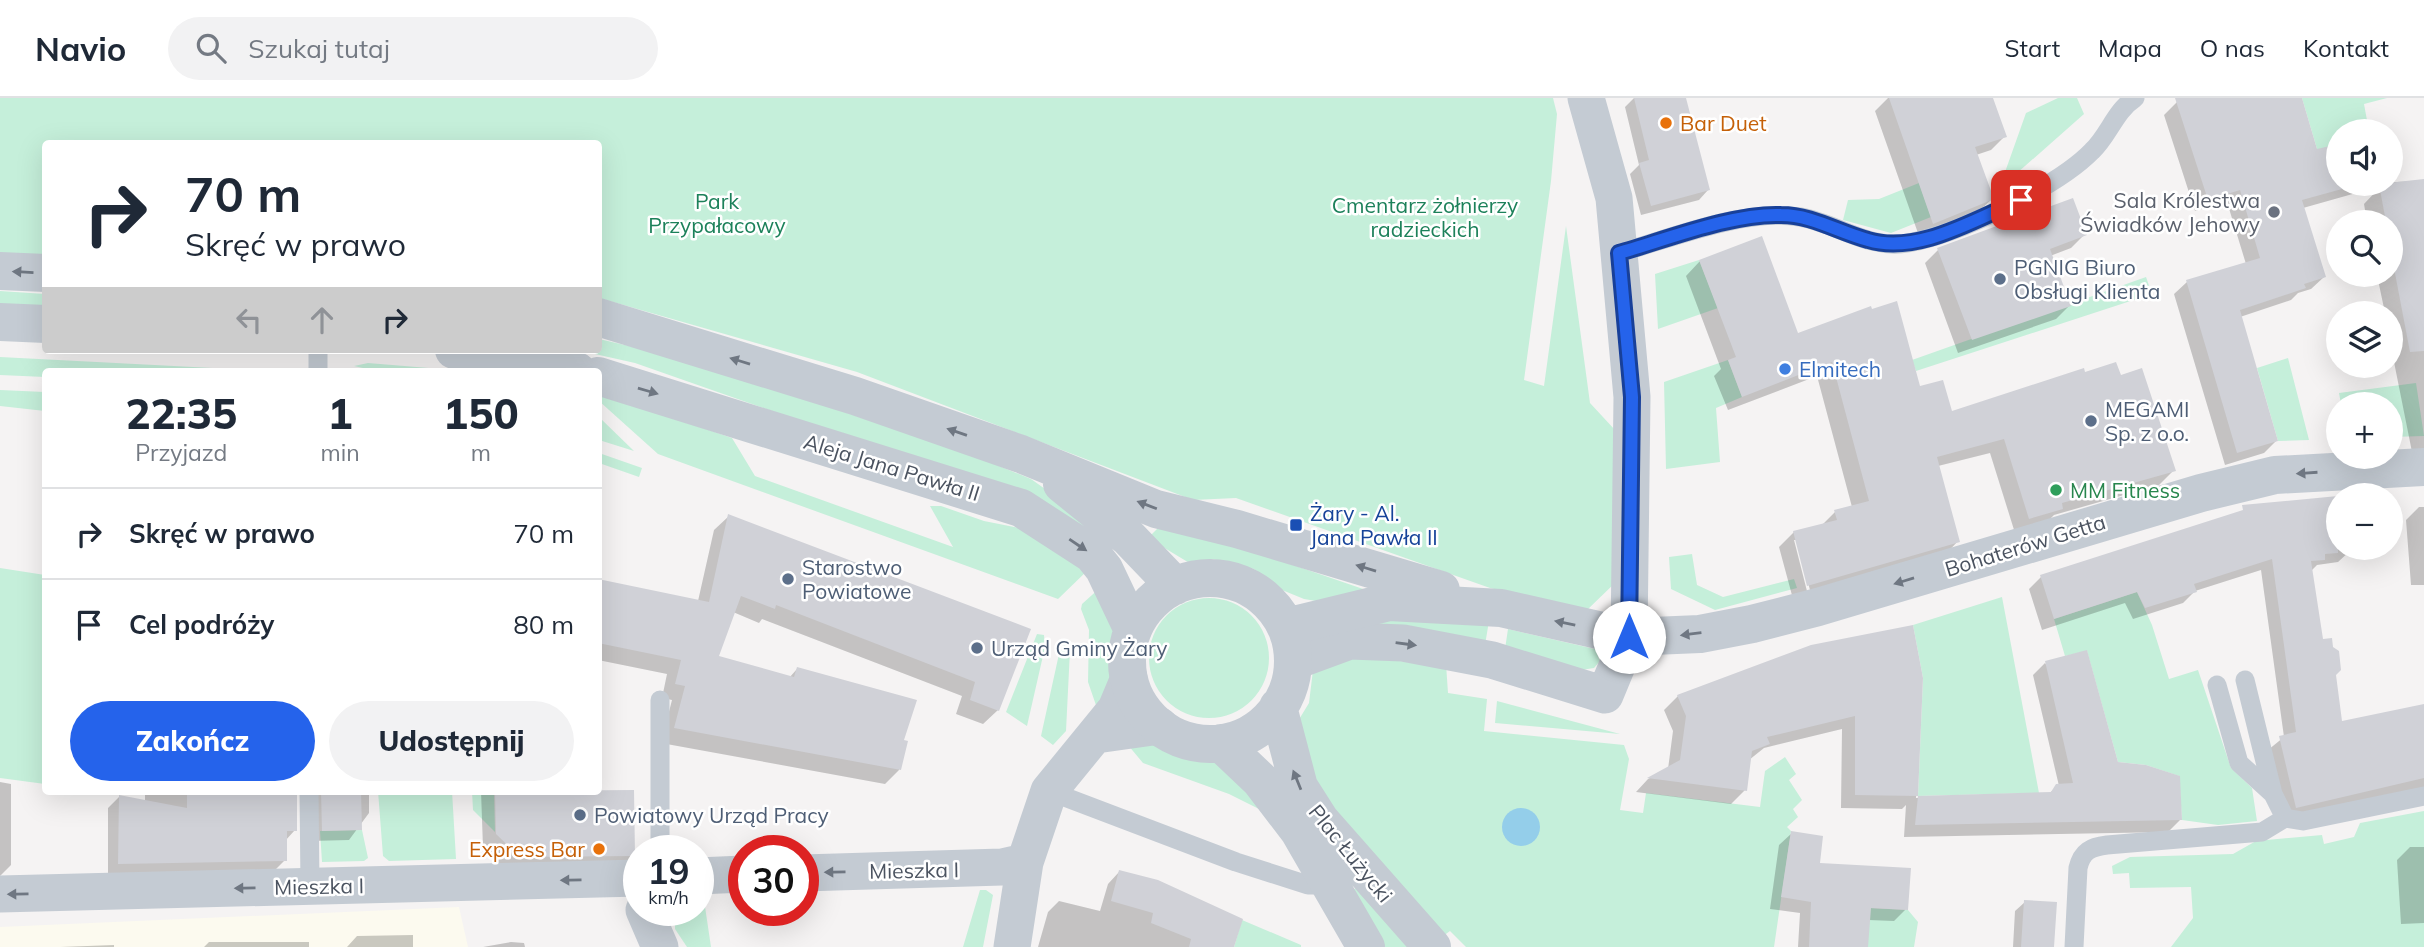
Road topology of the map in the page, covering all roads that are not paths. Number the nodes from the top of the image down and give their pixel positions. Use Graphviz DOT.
graph roads {
  1 [pos="1586,98"];
  2 [pos="2135,98"];
  3 [pos="1619,253"];
  4 [pos="0,271"];
  5 [pos="42,274"];
  6 [pos="602,318"];
  7 [pos="0,322"];
  8 [pos="42,324"];
  9 [pos="494,354"];
  10 [pos="562,368"];
  11 [pos="602,377"];
  12 [pos="1021,454"];
  13 [pos="2424,467"];
  14 [pos="1175,586"];
  15 [pos="1501,608"];
  16 [pos="1133,630"];
  17 [pos="1629,637"];
  18 [pos="1290,645"];
  19 [pos="1129,678"];
  20 [pos="2245,680"];
  21 [pos="2217,685"];
  22 [pos="660,700"];
  23 [pos="1278,707"];
  24 [pos="1160,726"];
  25 [pos="1096,735"];
  26 [pos="1220,743"];
  27 [pos="1049,791"];
  28 [pos="2273,794"];
  29 [pos="309,795"];
  30 [pos="2424,796"];
  31 [pos="2285,818"];
  32 [pos="660,835"];
  33 [pos="1025,863"];
  34 [pos="819,873"];
  35 [pos="1330,885"];
  36 [pos="310,886"];
  37 [pos="623,891"];
  38 [pos="0,894"];
  39 [pos="652,926"];
  40 [pos="660,947"];
  41 [pos="1012,947"];
  42 [pos="1366,947"];
  43 [pos="1432,947"];
  44 [pos="2074,947"];
  1 -- 3 [label="street"];
  2 -- 3 [label="lane"];
  3 -- 17 [label="street"];
  5 -- 4 [label="street, one-way"];
  12 -- 6 [label="street, one-way"];
  7 -- 8 [label="street"];
  9 -- 10 [label="street"];
  11 -- 16 [label="street, Aleja Jana Pawła II, one-way"];
  12 -- 14 [label="street"];
  15 -- 12 [label="street, one-way"];
  13 -- 17 [label="street, Bohaterów Getta, one-way"];
  14 -- 16 [label="street"];
  14 -- 18 [label="street"];
  17 -- 15 [label="street, Bohaterów Getta, one-way"];
  15 -- 18 [label="street, Bohaterów Getta"];
  16 -- 19 [label="street"];
  18 -- 17 [label="street, one-way"];
  18 -- 23 [label="street"];
  19 -- 24 [label="street"];
  19 -- 25 [label="street"];
  20 -- 28 [label="lane"];
  21 -- 28 [label="lane"];
  22 -- 32 [label="lane"];
  23 -- 26 [label="street"];
  43 -- 23 [label="street, Plac Łużycki, one-way"];
  24 -- 25 [label="street"];
  24 -- 26 [label="street"];
  25 -- 27 [label="street"];
  26 -- 35 [label="street, Plac Łużycki"];
  27 -- 33 [label="street"];
  27 -- 35 [label="lane"];
  28 -- 31 [label="lane"];
  29 -- 36 [label="lane"];
  30 -- 31 [label="lane"];
  31 -- 44 [label="lane"];
  33 -- 34 [label="street, Mieszka I, one-way"];
  33 -- 41 [label="street"];
  35 -- 42 [label="street, Plac Łużycki"];
  37 -- 36 [label="street, Mieszka I, one-way"];
  36 -- 38 [label="street, Mieszka I, one-way"];
  39 -- 40 [label="street"];
}
